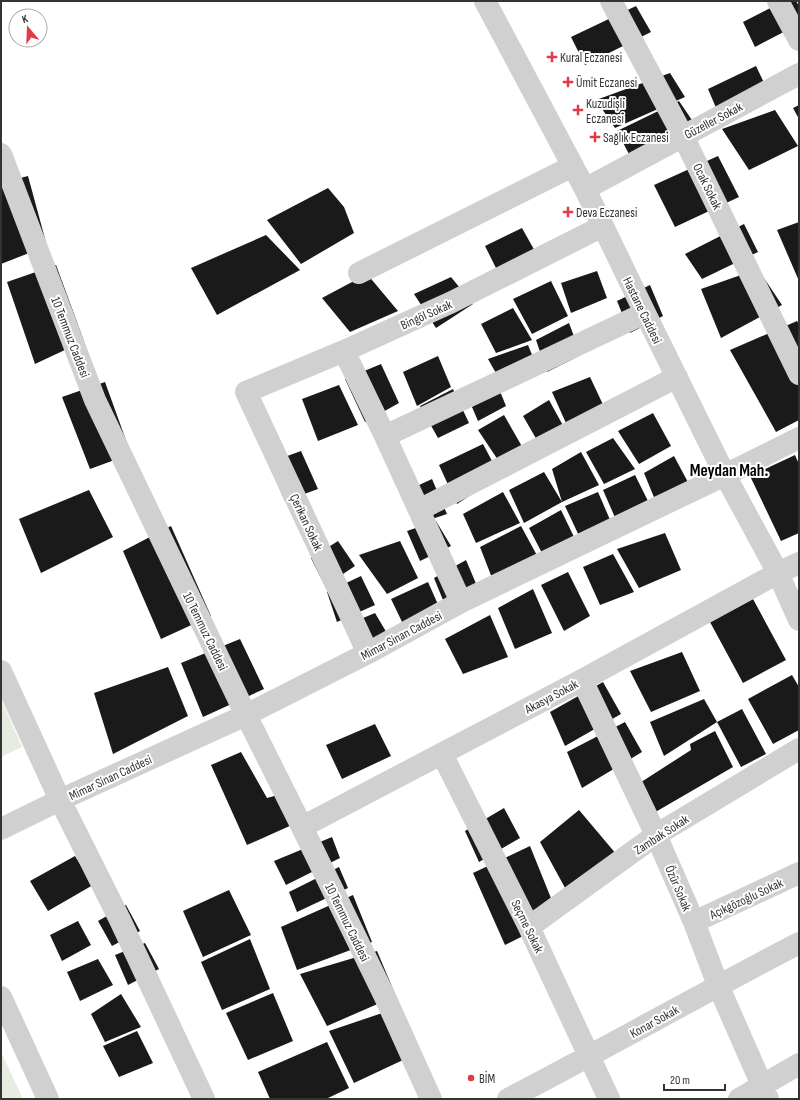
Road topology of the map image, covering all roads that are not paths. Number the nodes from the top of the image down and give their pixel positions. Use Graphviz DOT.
graph roads {
  1 [pos="485,1"];
  2 [pos="611,1"];
  3 [pos="778,1"];
  4 [pos="799,40"];
  5 [pos="799,74"];
  6 [pos="683,136"];
  7 [pos="1,154"];
  8 [pos="573,166"];
  9 [pos="585,189"];
  10 [pos="603,226"];
  11 [pos="359,273"];
  12 [pos="644,313"];
  13 [pos="344,351"];
  14 [pos="799,374"];
  15 [pos="677,377"];
  16 [pos="246,392"];
  17 [pos="386,436"];
  18 [pos="799,438"];
  19 [pos="725,475"];
  20 [pos="419,510"];
  21 [pos="799,563"];
  22 [pos="778,573"];
  23 [pos="461,602"];
  24 [pos="799,620"];
  25 [pos="368,653"];
  26 [pos="1,671"];
  27 [pos="582,680"];
  28 [pos="246,715"];
  29 [pos="799,749"];
  30 [pos="442,754"];
  31 [pos="60,800"];
  32 [pos="302,827"];
  33 [pos="1,829"];
  34 [pos="656,835"];
  35 [pos="799,873"];
  36 [pos="694,922"];
  37 [pos="529,927"];
  38 [pos="799,943"];
  39 [pos="718,986"];
  40 [pos="1,997"];
  41 [pos="589,1056"];
  42 [pos="799,1064"];
  43 [pos="765,1092"];
  44 [pos="48,1099"];
  45 [pos="204,1099"];
  46 [pos="431,1099"];
  47 [pos="508,1099"];
  48 [pos="609,1099"];
  49 [pos="739,1099"];
  1 -- 8 [label="street, Hastane Caddesi"];
  2 -- 6 [label="street, Ocak Sokak"];
  3 -- 4 [label="street"];
  5 -- 6 [label="street, Güzeller Sokak"];
  6 -- 9 [label="street, Güzeller Sokak"];
  6 -- 14 [label="street, Ocak Sokak"];
  7 -- 28 [label="street, 10 Temmuz Caddesi"];
  8 -- 9 [label="street, Hastane Caddesi"];
  8 -- 11 [label="street"];
  9 -- 10 [label="street, Hastane Caddesi"];
  10 -- 12 [label="street, Hastane Caddesi"];
  10 -- 13 [label="street, Bingöl Sokak"];
  12 -- 15 [label="street, Hastane Caddesi"];
  12 -- 17 [label="street"];
  13 -- 16 [label="street, Bingöl Sokak"];
  13 -- 17 [label="street"];
  15 -- 19 [label="street, Hastane Caddesi"];
  15 -- 20 [label="street"];
  16 -- 25 [label="street, Çerikan Sokak"];
  17 -- 20 [label="street"];
  18 -- 19 [label="street, Mimar Sinan Caddesi"];
  19 -- 22 [label="street, Hastane Caddesi"];
  19 -- 23 [label="street, Mimar Sinan Caddesi"];
  20 -- 23 [label="street"];
  21 -- 22 [label="street, Akasya Sokak"];
  22 -- 24 [label="street, Hastane Caddesi"];
  22 -- 27 [label="street, Akasya Sokak"];
  23 -- 25 [label="street, Mimar Sinan Caddesi"];
  25 -- 28 [label="street, Mimar Sinan Caddesi"];
  26 -- 31 [label="street"];
  27 -- 30 [label="street, Akasya Sokak"];
  27 -- 34 [label="street, Özür Sokak"];
  28 -- 31 [label="street, Mimar Sinan Caddesi"];
  28 -- 32 [label="street, 10 Temmuz Caddesi"];
  29 -- 34 [label="street, Zambak Sokak"];
  30 -- 32 [label="street, Akasya Sokak"];
  30 -- 37 [label="street, Seçme Sokak"];
  31 -- 33 [label="street, Mimar Sinan Caddesi"];
  31 -- 45 [label="street"];
  32 -- 46 [label="street, 10 Temmuz Caddesi"];
  34 -- 36 [label="street, Özür Sokak"];
  34 -- 37 [label="street, Zambak Sokak"];
  35 -- 36 [label="street, Açıkgözoğlu Sokak"];
  36 -- 39 [label="street, Özür Sokak"];
  37 -- 41 [label="street, Seçme Sokak"];
  38 -- 39 [label="street, Konar Sokak"];
  39 -- 41 [label="street, Konar Sokak"];
  39 -- 43 [label="street, Özür Sokak"];
  40 -- 44 [label="street"];
  41 -- 47 [label="street, Konar Sokak"];
  41 -- 48 [label="street, Seçme Sokak"];
  42 -- 43 [label="street"];
  43 -- 49 [label="street"];
}
